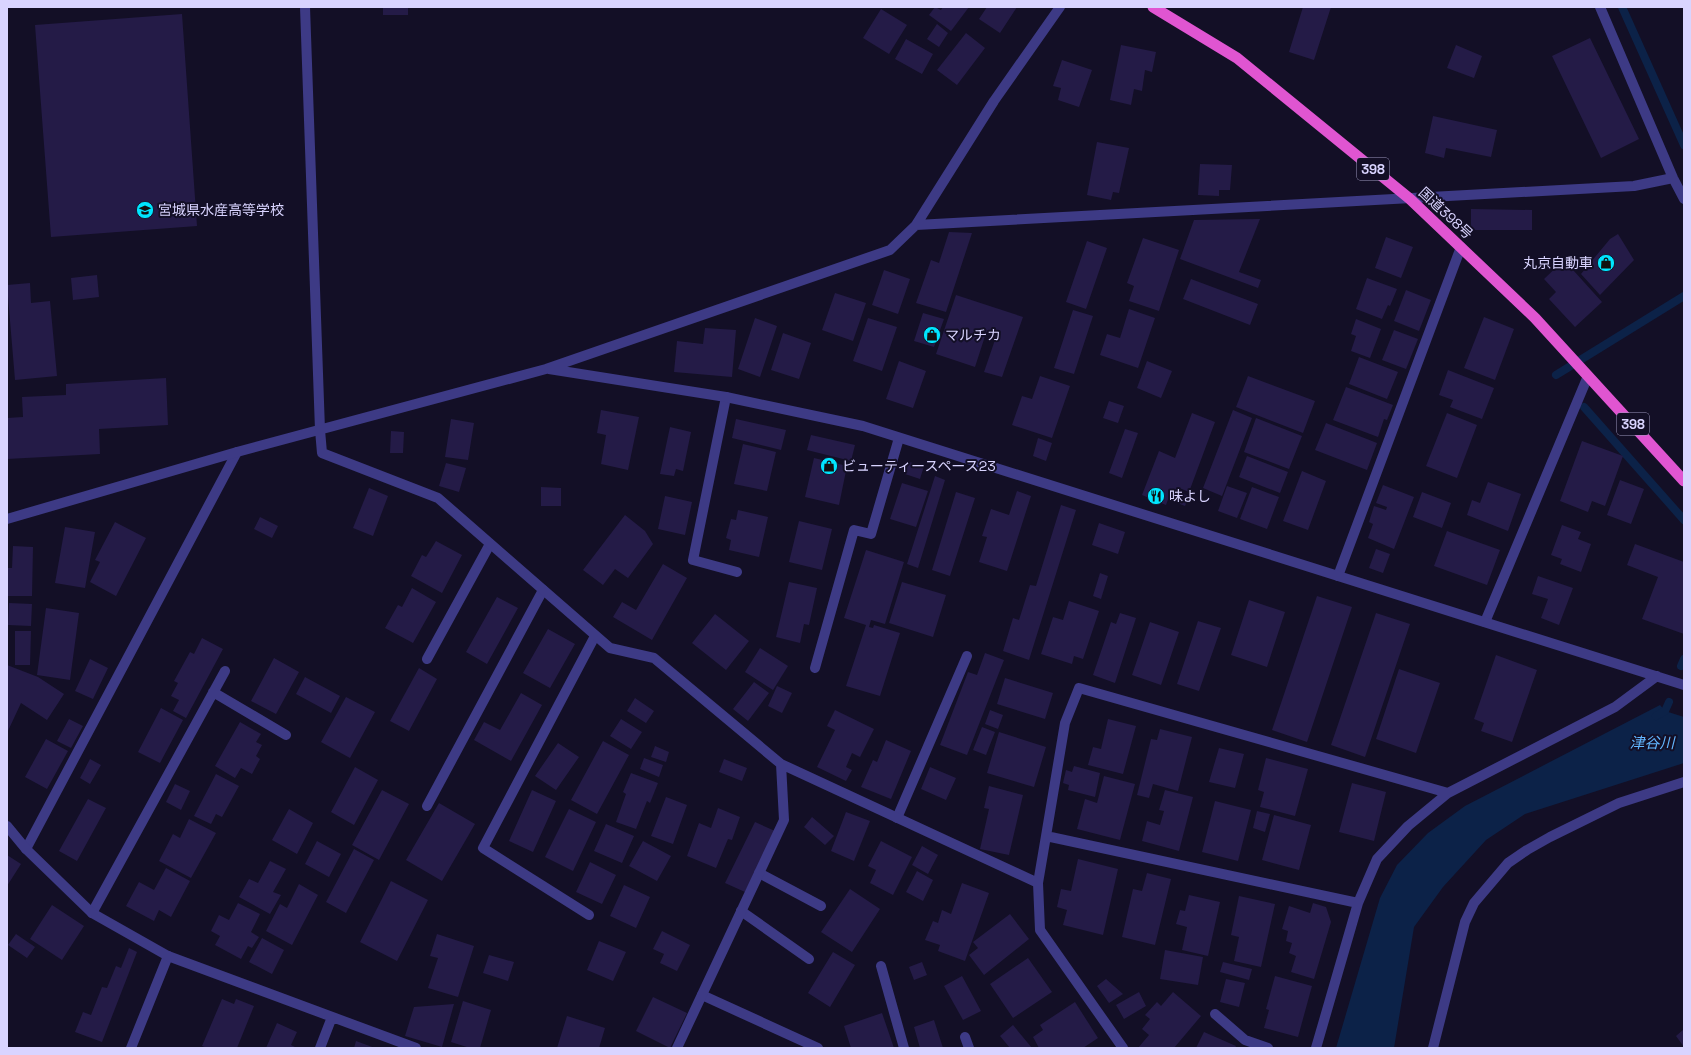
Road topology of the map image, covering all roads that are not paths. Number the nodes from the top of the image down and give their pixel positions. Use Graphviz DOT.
graph roads {
  1 [pos="305,7"];
  2 [pos="1060,7"];
  3 [pos="1153,7"];
  4 [pos="1600,7"];
  5 [pos="1673,178"];
  6 [pos="1410,199"];
  7 [pos="1684,199"];
  8 [pos="916,225"];
  9 [pos="1461,247"];
  10 [pos="546,369"];
  11 [pos="1585,372"];
  12 [pos="726,397"];
  13 [pos="320,430"];
  14 [pos="899,438"];
  15 [pos="237,452"];
  16 [pos="1684,481"];
  17 [pos="7,519"];
  18 [pos="490,544"];
  19 [pos="737,572"];
  20 [pos="1338,576"];
  21 [pos="543,590"];
  22 [pos="1485,622"];
  23 [pos="596,636"];
  24 [pos="967,656"];
  25 [pos="427,659"];
  26 [pos="815,668"];
  27 [pos="225,671"];
  28 [pos="1657,676"];
  29 [pos="1684,685"];
  30 [pos="213,692"];
  31 [pos="286,735"];
  32 [pos="781,764"];
  33 [pos="1684,782"];
  34 [pos="1448,793"];
  35 [pos="427,806"];
  36 [pos="897,818"];
  37 [pos="7,826"];
  38 [pos="1046,836"];
  39 [pos="26,849"];
  40 [pos="759,873"];
  41 [pos="1038,883"];
  42 [pos="1358,903"];
  43 [pos="821,906"];
  44 [pos="742,911"];
  45 [pos="92,913"];
  46 [pos="589,915"];
  47 [pos="168,956"];
  48 [pos="809,959"];
  49 [pos="881,966"];
  50 [pos="702,994"];
  51 [pos="1215,1014"];
  52 [pos="332,1017"];
  53 [pos="965,1037"];
  54 [pos="131,1048"];
  55 [pos="320,1048"];
  56 [pos="416,1048"];
  57 [pos="677,1048"];
  58 [pos="818,1048"];
  59 [pos="904,1048"];
  60 [pos="969,1048"];
  61 [pos="1123,1048"];
  62 [pos="1268,1048"];
  63 [pos="1316,1048"];
  64 [pos="1433,1048"];
  1 -- 13 [label="street"];
  2 -- 8 [label="street"];
  3 -- 6 [label="highway, 国道398号 / 398"];
  4 -- 5 [label="street"];
  5 -- 6 [label="street"];
  5 -- 7 [label="street"];
  6 -- 8 [label="street"];
  6 -- 9 [label="highway, 国道398号 / 398"];
  8 -- 10 [label="street"];
  9 -- 11 [label="highway, 国道398号 / 398"];
  9 -- 20 [label="street"];
  10 -- 12 [label="street"];
  10 -- 13 [label="street"];
  11 -- 16 [label="highway, 国道398号 / 398"];
  11 -- 22 [label="street"];
  12 -- 14 [label="street"];
  12 -- 19 [label="street"];
  13 -- 15 [label="street"];
  13 -- 18 [label="street"];
  14 -- 20 [label="street"];
  14 -- 26 [label="street"];
  15 -- 17 [label="street"];
  15 -- 39 [label="street"];
  18 -- 21 [label="street"];
  18 -- 25 [label="street"];
  20 -- 22 [label="street"];
  21 -- 23 [label="street"];
  21 -- 35 [label="street"];
  22 -- 28 [label="street"];
  23 -- 32 [label="street"];
  23 -- 46 [label="street"];
  24 -- 36 [label="street"];
  27 -- 30 [label="street"];
  28 -- 29 [label="street"];
  28 -- 34 [label="street"];
  30 -- 31 [label="street"];
  30 -- 45 [label="street"];
  32 -- 36 [label="street"];
  32 -- 40 [label="street"];
  33 -- 64 [label="street"];
  34 -- 38 [label="street"];
  34 -- 42 [label="street"];
  36 -- 41 [label="street"];
  37 -- 39 [label="street"];
  38 -- 41 [label="street"];
  38 -- 42 [label="street"];
  39 -- 45 [label="street"];
  40 -- 43 [label="street"];
  40 -- 44 [label="street"];
  41 -- 61 [label="street"];
  42 -- 63 [label="street"];
  44 -- 48 [label="street"];
  44 -- 50 [label="street"];
  45 -- 47 [label="street"];
  47 -- 52 [label="street"];
  47 -- 54 [label="street"];
  49 -- 59 [label="street"];
  50 -- 57 [label="street"];
  50 -- 58 [label="street"];
  51 -- 62 [label="street"];
  52 -- 55 [label="street"];
  52 -- 56 [label="street"];
  53 -- 60 [label="street"];
}
